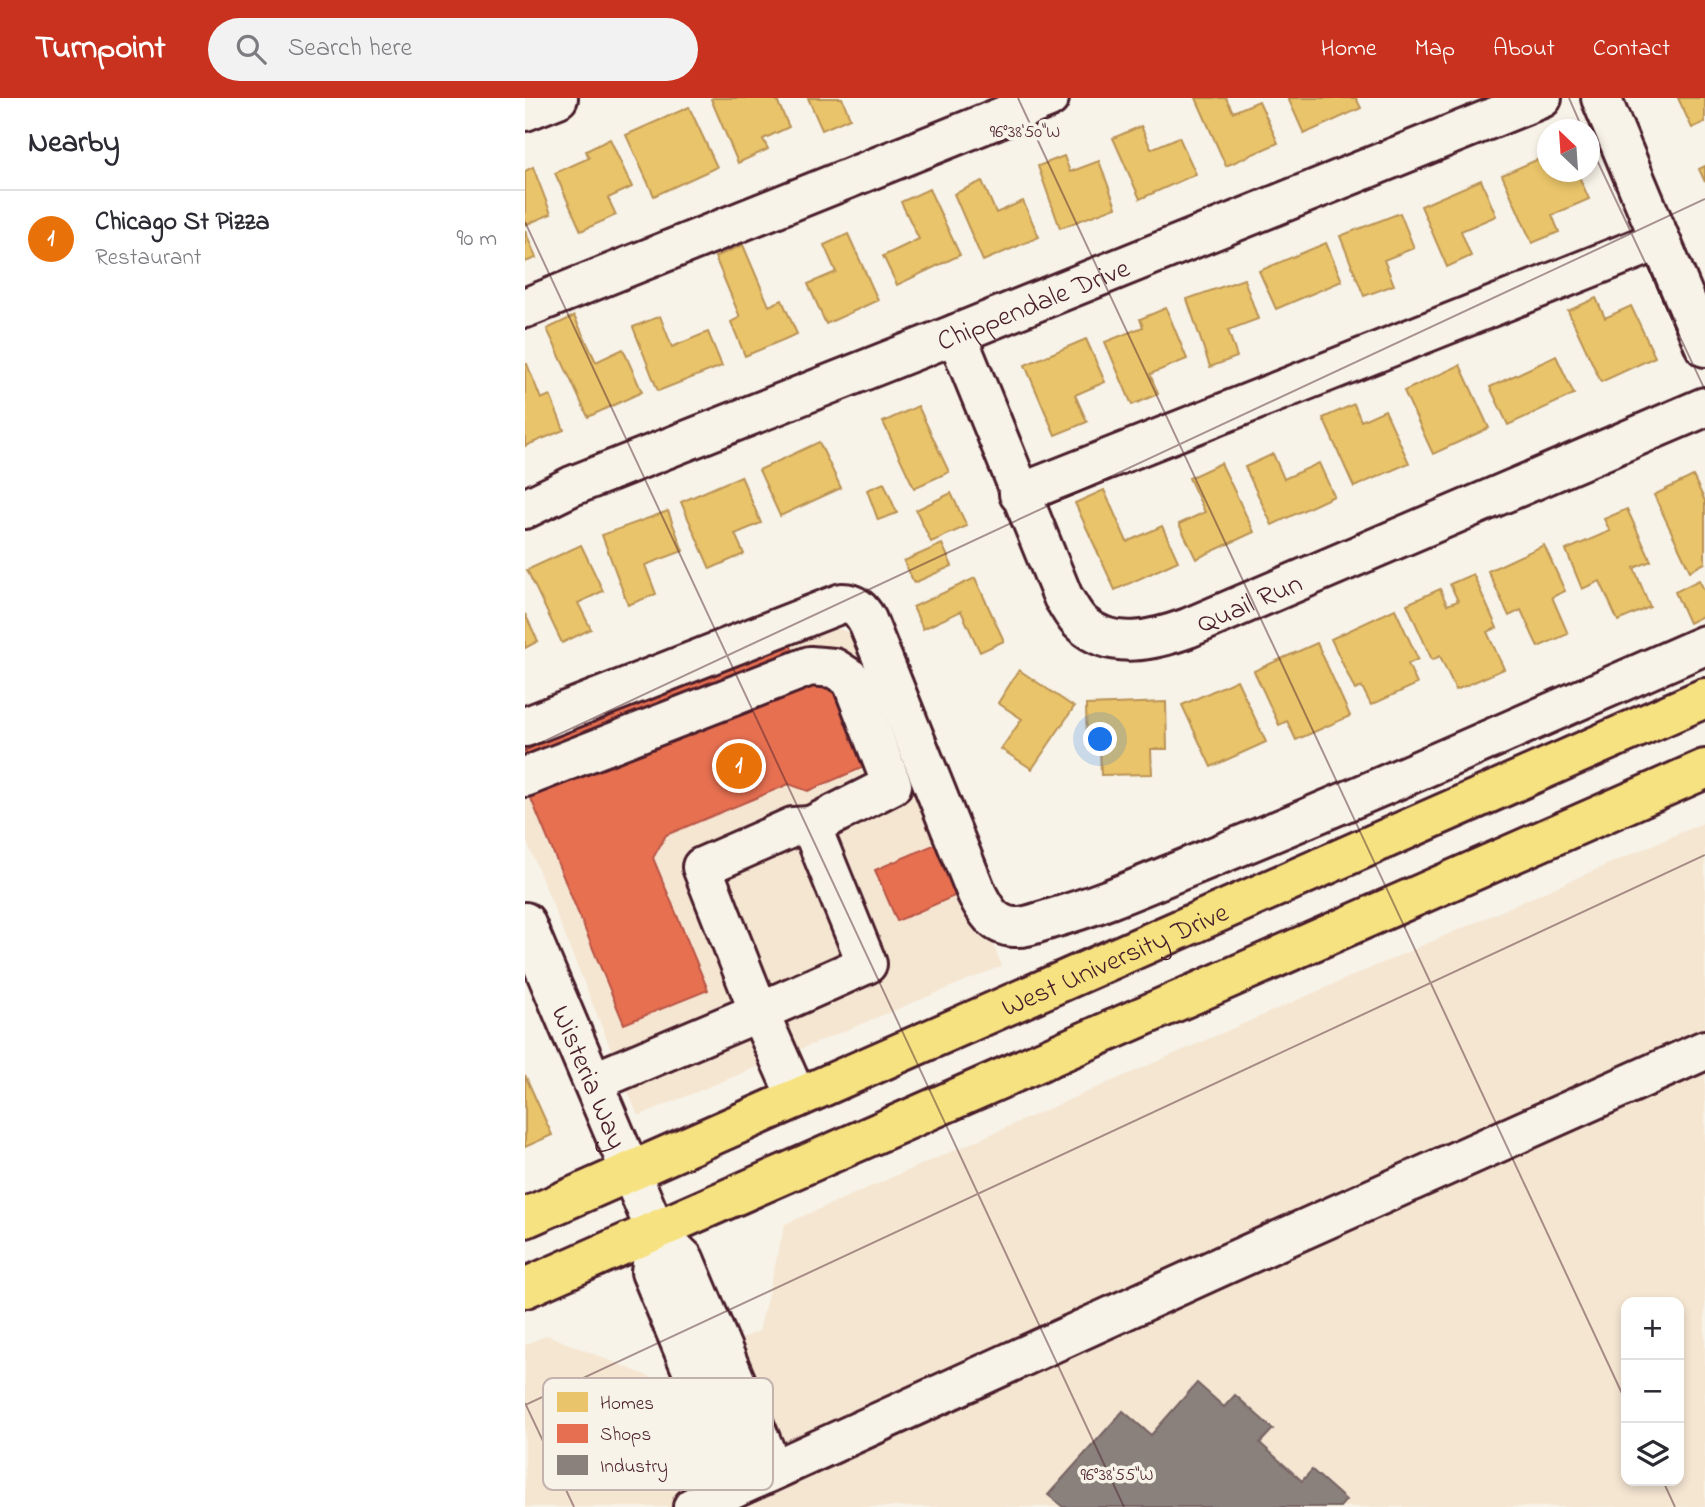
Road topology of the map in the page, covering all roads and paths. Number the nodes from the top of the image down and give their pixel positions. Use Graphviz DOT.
graph roads {
  1 [pos="558,98"];
  2 [pos="1049,98"];
  3 [pos="1542,98"];
  4 [pos="1601,98"];
  5 [pos="525,111"];
  6 [pos="1660,240"];
  7 [pos="525,307"];
  8 [pos="956,334"];
  9 [pos="1705,347"];
  10 [pos="1705,407"];
  11 [pos="1019,494"];
  12 [pos="525,509"];
  13 [pos="1705,645"];
  14 [pos="1705,698"];
  15 [pos="525,727"];
  16 [pos="1705,769"];
  17 [pos="525,777"];
  18 [pos="811,826"];
  19 [pos="525,922"];
  20 [pos="759,1012"];
  21 [pos="1705,1051"];
  22 [pos="593,1082"];
  23 [pos="797,1098"];
  24 [pos="631,1172"];
  25 [pos="525,1218"];
  26 [pos="656,1232"];
  27 [pos="525,1289"];
  28 [pos="695,1378"];
  29 [pos="734,1378"];
  30 [pos="773,1470"];
  31 [pos="731,1490"];
  32 [pos="693,1507"];
  1 -- 5 [label="street"];
  2 -- 7 [label="street"];
  3 -- 8 [label="street, Chippendale Drive"];
  4 -- 6 [label="street"];
  6 -- 9 [label="street"];
  6 -- 11 [label="street"];
  8 -- 11 [label="street, Quail Run"];
  8 -- 12 [label="street, Chippendale Drive"];
  10 -- 11 [label="street, Quail Run"];
  13 -- 15 [label="street"];
  14 -- 23 [label="highway, West University Drive"];
  16 -- 26 [label="highway"];
  17 -- 18 [label="street"];
  18 -- 20 [label="street"];
  18 -- 20 [label="street"];
  19 -- 22 [label="street, Wisteria Way"];
  20 -- 22 [label="street"];
  20 -- 23 [label="street"];
  21 -- 30 [label="street"];
  22 -- 24 [label="street, Wisteria Way"];
  23 -- 24 [label="highway, West University Drive"];
  24 -- 25 [label="highway, West University Drive"];
  24 -- 26 [label="street, Wisteria Way"];
  26 -- 27 [label="highway"];
  26 -- 28 [label="street"];
  26 -- 29 [label="street"];
  31 -- 32 [label="street"];
}
